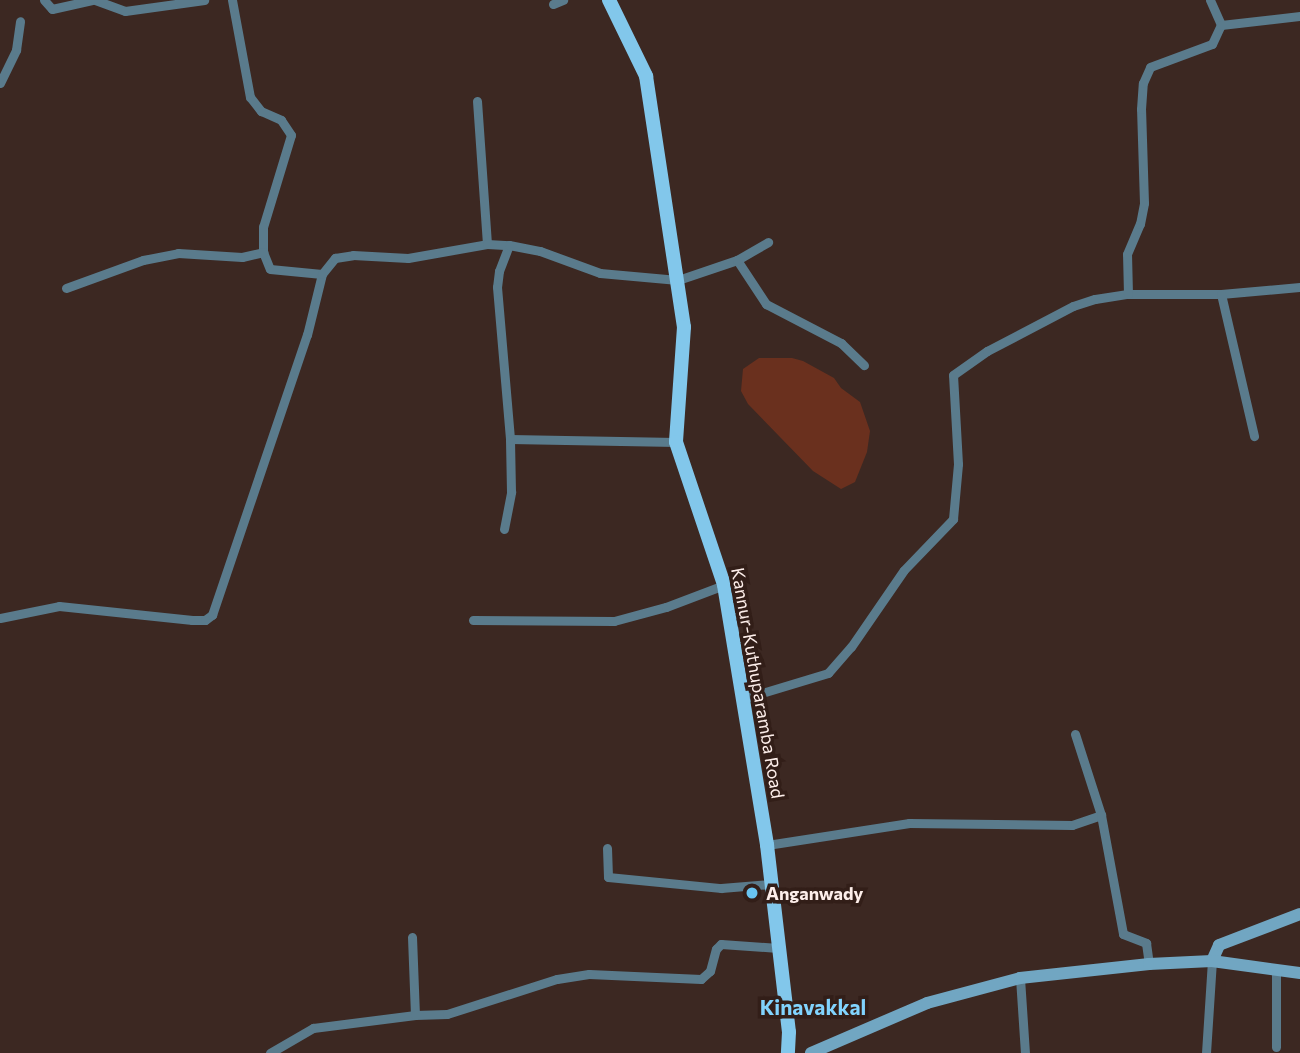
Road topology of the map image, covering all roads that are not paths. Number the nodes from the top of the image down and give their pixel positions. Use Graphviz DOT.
graph roads {
  1 [pos="44,0"];
  2 [pos="93,0"];
  3 [pos="204,0"];
  4 [pos="232,0"];
  5 [pos="609,0"];
  6 [pos="1209,0"];
  7 [pos="1300,16"];
  8 [pos="20,21"];
  9 [pos="1221,25"];
  10 [pos="0,83"];
  11 [pos="477,101"];
  12 [pos="768,242"];
  13 [pos="487,244"];
  14 [pos="509,245"];
  15 [pos="263,253"];
  16 [pos="737,260"];
  17 [pos="321,274"];
  18 [pos="678,279"];
  19 [pos="1300,287"];
  20 [pos="66,288"];
  21 [pos="1221,294"];
  22 [pos="1128,295"];
  23 [pos="864,365"];
  24 [pos="1254,436"];
  25 [pos="510,439"];
  26 [pos="676,442"];
  27 [pos="504,529"];
  28 [pos="724,585"];
  29 [pos="0,618"];
  30 [pos="473,620"];
  31 [pos="742,699"];
  32 [pos="1075,734"];
  33 [pos="1101,815"];
  34 [pos="766,845"];
  35 [pos="607,848"];
  36 [pos="771,884"];
  37 [pos="1300,914"];
  38 [pos="1125,935"];
  39 [pos="412,937"];
  40 [pos="1126,947"];
  41 [pos="778,948"];
  42 [pos="1212,961"];
  43 [pos="1149,964"];
  44 [pos="1276,970"];
  45 [pos="1300,973"];
  46 [pos="1020,978"];
  47 [pos="415,1014"];
  48 [pos="1276,1047"];
  49 [pos="270,1053"];
  50 [pos="788,1053"];
  51 [pos="811,1053"];
  52 [pos="1025,1053"];
  53 [pos="1206,1053"];
  1 -- 2 [label="street"];
  2 -- 3 [label="street"];
  4 -- 15 [label="street"];
  5 -- 18 [label="main road, Kannur-Kuthuparamba Road"];
  6 -- 9 [label="street"];
  7 -- 9 [label="street"];
  8 -- 10 [label="street"];
  9 -- 22 [label="street"];
  11 -- 13 [label="street"];
  12 -- 16 [label="street"];
  13 -- 14 [label="street"];
  13 -- 17 [label="street"];
  14 -- 18 [label="street"];
  14 -- 25 [label="street"];
  15 -- 17 [label="street"];
  15 -- 20 [label="street"];
  16 -- 18 [label="street"];
  16 -- 23 [label="street"];
  17 -- 29 [label="street"];
  18 -- 26 [label="main road, Kannur-Kuthuparamba Road"];
  19 -- 21 [label="street"];
  21 -- 22 [label="street"];
  21 -- 24 [label="street"];
  22 -- 31 [label="street"];
  25 -- 26 [label="street"];
  25 -- 27 [label="street"];
  26 -- 28 [label="main road, Kannur-Kuthuparamba Road"];
  28 -- 30 [label="street"];
  28 -- 31 [label="main road, Kannur-Kuthuparamba Road"];
  31 -- 34 [label="main road, Kannur-Kuthuparamba Road"];
  32 -- 33 [label="street"];
  33 -- 34 [label="street"];
  33 -- 38 [label="street"];
  34 -- 36 [label="main road, Kannur-Kuthuparamba Road"];
  35 -- 36 [label="street"];
  36 -- 41 [label="main road, Kannur-Kuthuparamba Road"];
  37 -- 42 [label="main road"];
  38 -- 40 [label="street"];
  38 -- 43 [label="street"];
  39 -- 47 [label="street"];
  41 -- 47 [label="street"];
  41 -- 50 [label="main road, Kannur-Kuthuparamba Road"];
  42 -- 43 [label="main road"];
  42 -- 44 [label="main road"];
  42 -- 53 [label="street"];
  43 -- 46 [label="main road"];
  44 -- 45 [label="main road"];
  44 -- 48 [label="street"];
  46 -- 51 [label="main road"];
  46 -- 52 [label="street"];
  47 -- 49 [label="street"];
}
